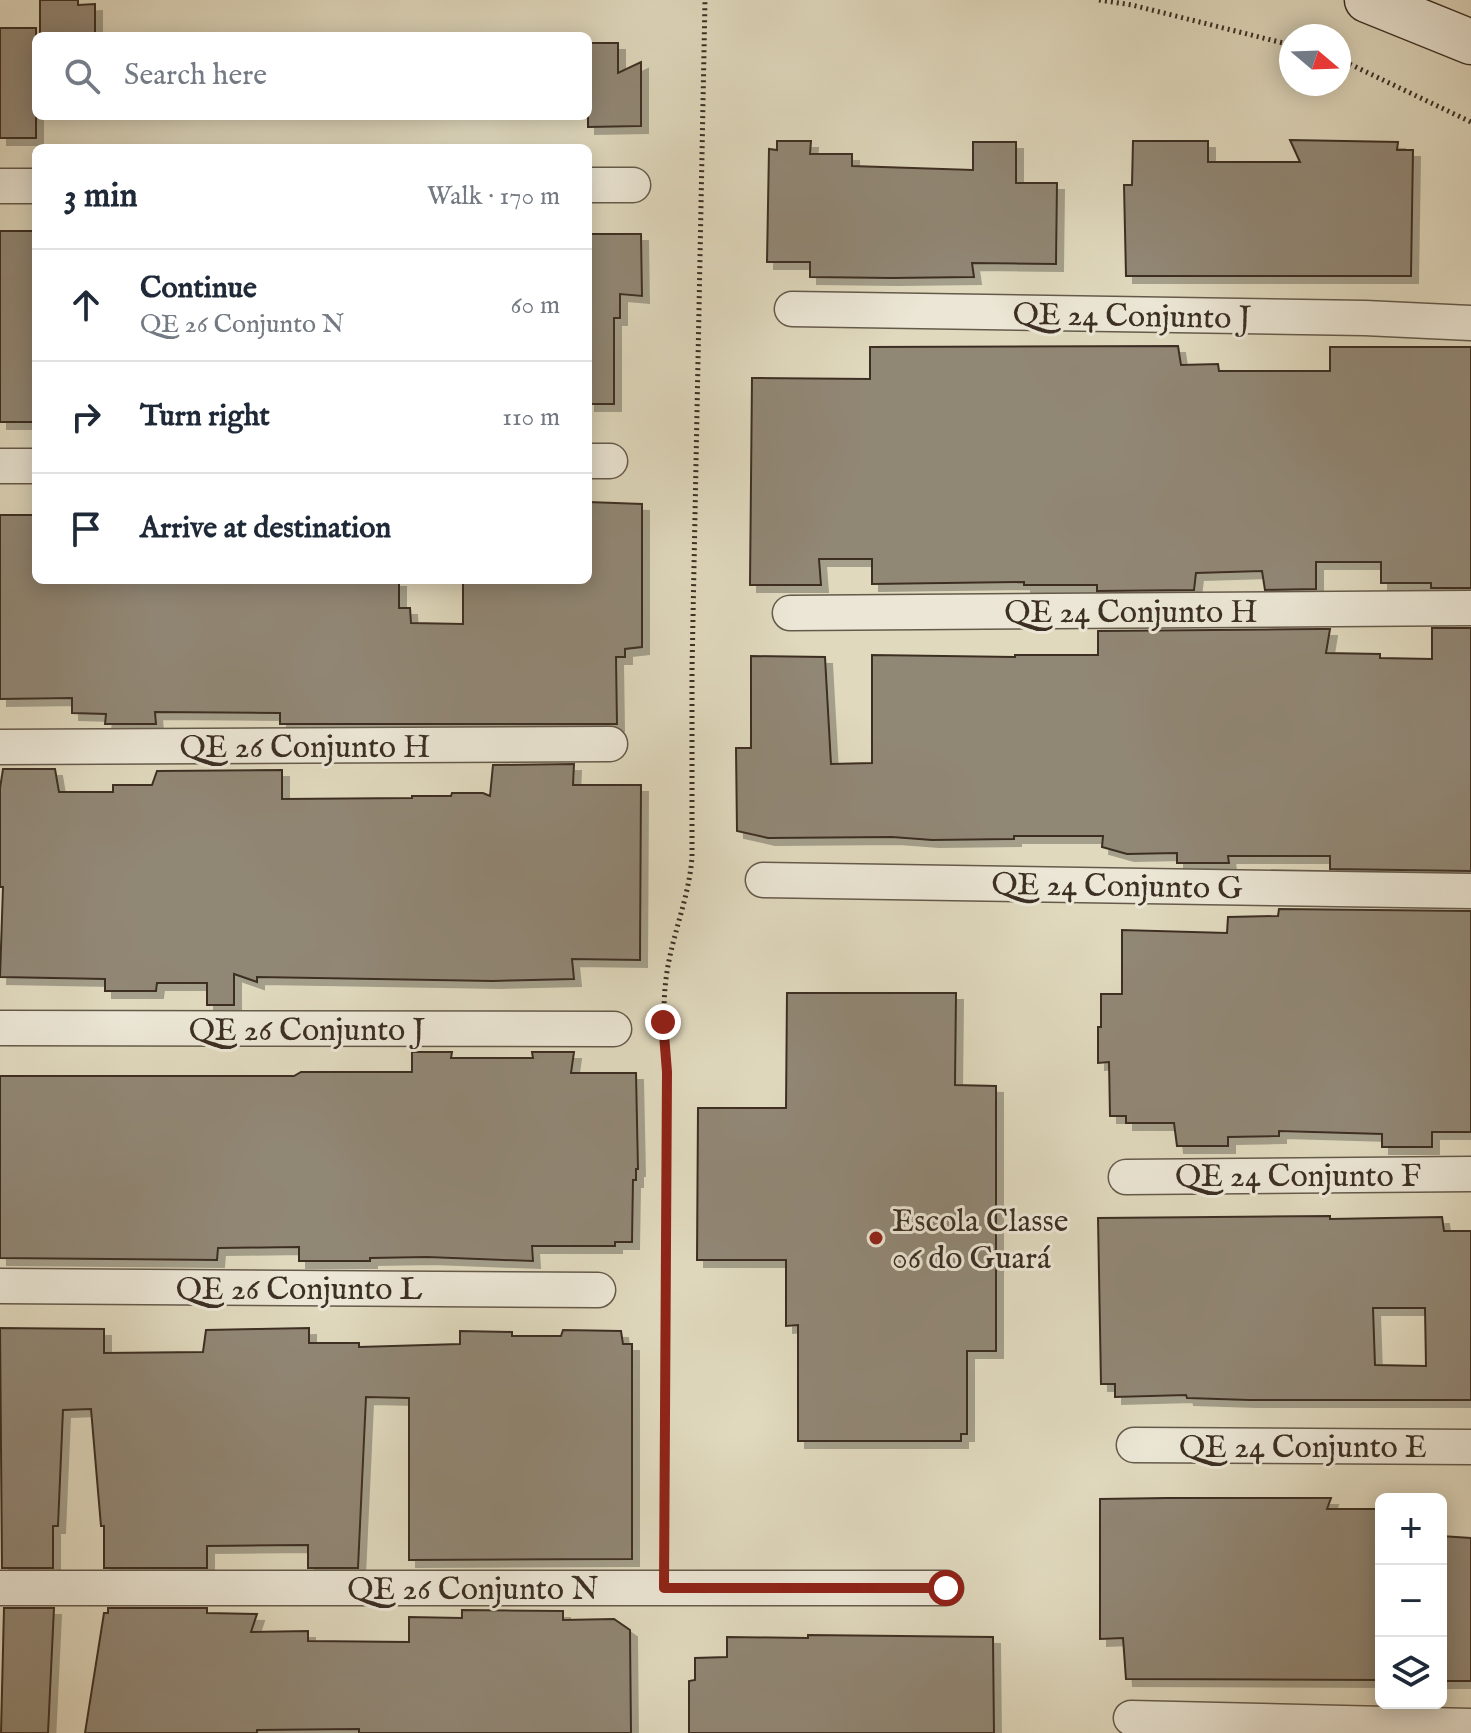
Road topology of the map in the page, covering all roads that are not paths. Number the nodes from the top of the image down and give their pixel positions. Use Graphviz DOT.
graph roads {
  1 [pos="1367,0"];
  2 [pos="1471,42"];
  3 [pos="592,185"];
  4 [pos="633,185"];
  5 [pos="0,186"];
  6 [pos="32,186"];
  7 [pos="792,309"];
  8 [pos="1471,323"];
  9 [pos="0,466"];
  10 [pos="32,466"];
  11 [pos="1471,608"];
  12 [pos="790,613"];
  13 [pos="610,744"];
  14 [pos="0,747"];
  15 [pos="763,880"];
  16 [pos="1471,891"];
  17 [pos="0,1028"];
  18 [pos="614,1029"];
  19 [pos="1471,1174"];
  20 [pos="1126,1177"];
  21 [pos="0,1286"];
  22 [pos="598,1290"];
  23 [pos="1134,1445"];
  24 [pos="1471,1447"];
  25 [pos="0,1588"];
  26 [pos="946,1588"];
  27 [pos="1131,1718"];
  28 [pos="1471,1726"];
  1 -- 2 [label="main road"];
  3 -- 4 [label="street"];
  5 -- 6 [label="street"];
  7 -- 8 [label="street, QE 24 Conjunto J"];
  9 -- 10 [label="street"];
  11 -- 12 [label="street, QE 24 Conjunto H"];
  13 -- 14 [label="street, QE 26 Conjunto H"];
  15 -- 16 [label="street, QE 24 Conjunto G"];
  17 -- 18 [label="street, QE 26 Conjunto J"];
  19 -- 20 [label="street, QE 24 Conjunto F"];
  21 -- 22 [label="street, QE 26 Conjunto L"];
  23 -- 24 [label="street, QE 24 Conjunto E"];
  25 -- 26 [label="street, QE 26 Conjunto N"];
  27 -- 28 [label="street"];
}
